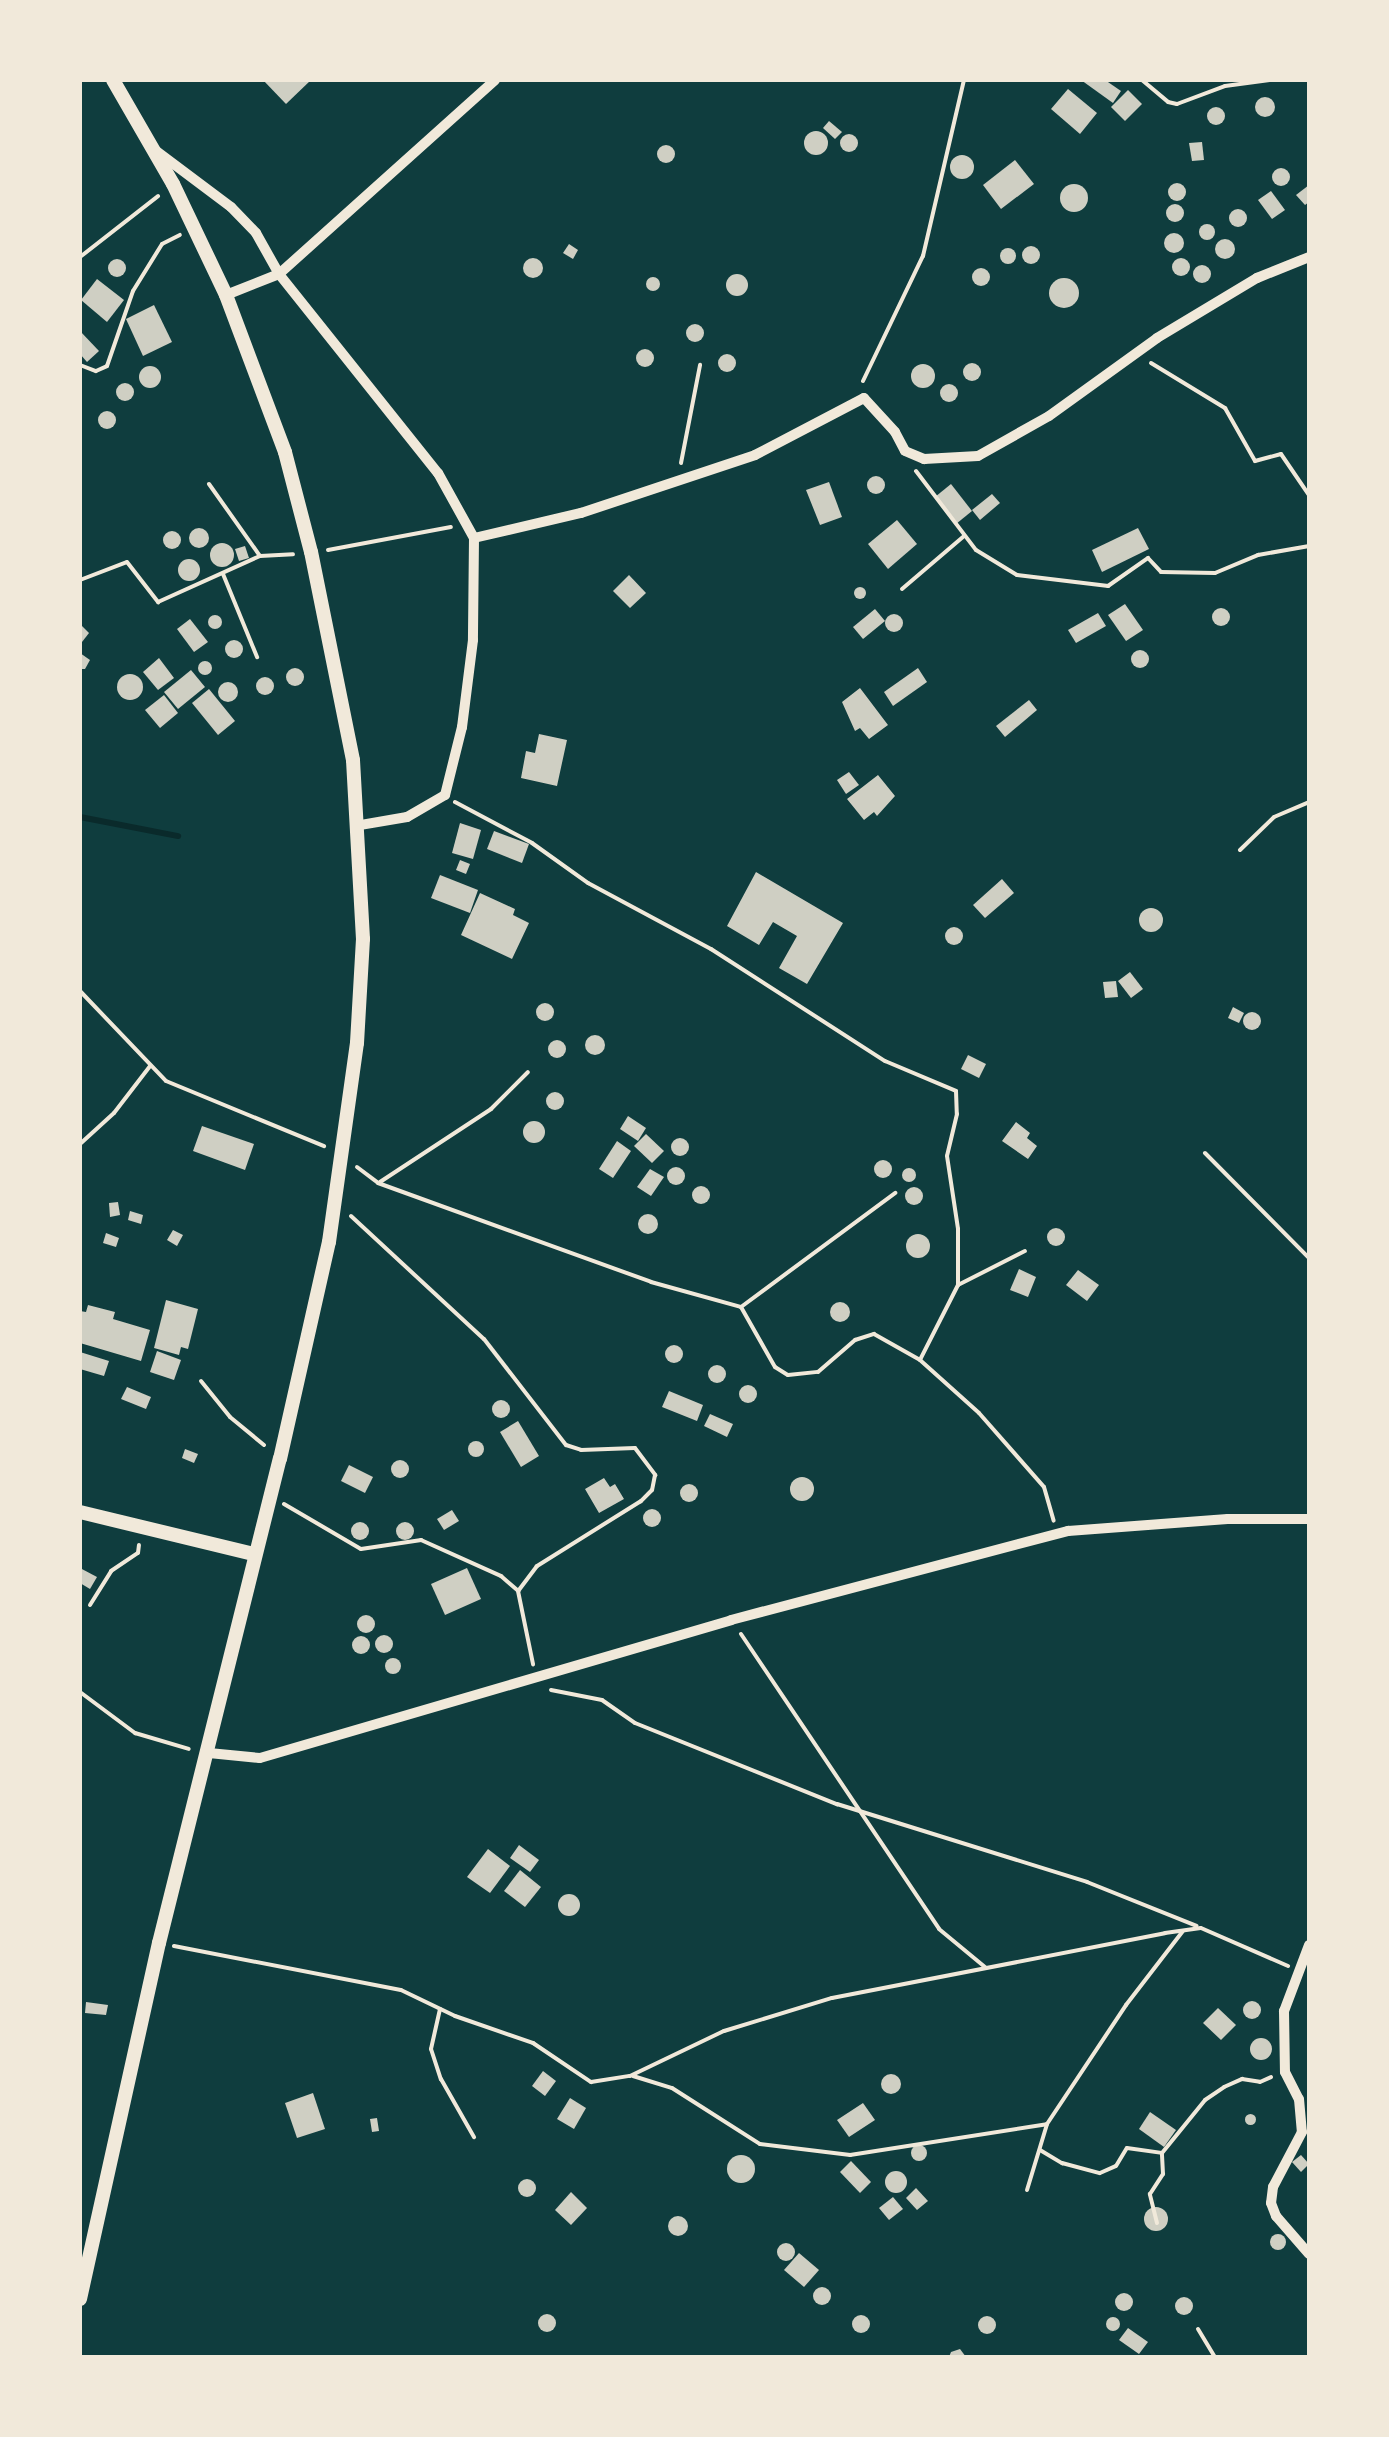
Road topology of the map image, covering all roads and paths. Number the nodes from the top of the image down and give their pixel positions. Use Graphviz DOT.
graph roads {
  1 [pos="113,80"];
  2 [pos="496,80"];
  3 [pos="964,80"];
  4 [pos="1142,80"];
  5 [pos="1270,80"];
  6 [pos="154,149"];
  7 [pos="174,184"];
  8 [pos="196,230"];
  9 [pos="80,257"];
  10 [pos="1309,257"];
  11 [pos="279,274"];
  12 [pos="226,295"];
  13 [pos="1134,355"];
  14 [pos="80,365"];
  15 [pos="700,365"];
  16 [pos="864,398"];
  17 [pos="905,451"];
  18 [pos="679,480"];
  19 [pos="209,484"];
  20 [pos="1309,494"];
  21 [pos="466,524"];
  22 [pos="964,536"];
  23 [pos="474,538"];
  24 [pos="1309,546"];
  25 [pos="311,552"];
  26 [pos="260,556"];
  27 [pos="223,573"];
  28 [pos="80,580"];
  29 [pos="902,589"];
  30 [pos="257,658"];
  31 [pos="445,794"];
  32 [pos="1309,802"];
  33 [pos="360,825"];
  34 [pos="1240,850"];
  35 [pos="80,991"];
  36 [pos="150,1066"];
  37 [pos="528,1072"];
  38 [pos="80,1144"];
  39 [pos="1205,1153"];
  40 [pos="343,1157"];
  41 [pos="378,1183"];
  42 [pos="895,1193"];
  43 [pos="337,1203"];
  44 [pos="1025,1251"];
  45 [pos="1309,1258"];
  46 [pos="958,1285"];
  47 [pos="742,1307"];
  48 [pos="920,1360"];
  49 [pos="201,1381"];
  50 [pos="280,1459"];
  51 [pos="270,1496"];
  52 [pos="80,1512"];
  53 [pos="1309,1518"];
  54 [pos="143,1528"];
  55 [pos="1058,1534"];
  56 [pos="253,1554"];
  57 [pos="518,1591"];
  58 [pos="90,1605"];
  59 [pos="731,1620"];
  60 [pos="535,1677"];
  61 [pos="80,1692"];
  62 [pos="209,1753"];
  63 [pos="859,1810"];
  64 [pos="1201,1928"];
  65 [pos="1183,1930"];
  66 [pos="159,1942"];
  67 [pos="1309,1946"];
  68 [pos="985,1967"];
  69 [pos="1296,1970"];
  70 [pos="440,2009"];
  71 [pos="1285,2072"];
  72 [pos="630,2076"];
  73 [pos="1047,2124"];
  74 [pos="474,2138"];
  75 [pos="1039,2150"];
  76 [pos="1162,2153"];
  77 [pos="1027,2190"];
  78 [pos="1157,2223"];
  79 [pos="1309,2254"];
  80 [pos="80,2299"];
  81 [pos="1198,2329"];
  82 [pos="1215,2357"];
  1 -- 6 [label="street"];
  2 -- 11 [label="street"];
  3 -- 16 [label="path"];
  4 -- 5 [label="path"];
  6 -- 7 [label="street"];
  6 -- 11 [label="street"];
  7 -- 8 [label="street"];
  7 -- 9 [label="path"];
  8 -- 12 [label="street"];
  8 -- 14 [label="path"];
  10 -- 13 [label="street"];
  11 -- 12 [label="street"];
  11 -- 21 [label="street"];
  12 -- 25 [label="street"];
  13 -- 17 [label="street"];
  13 -- 20 [label="path"];
  15 -- 18 [label="path"];
  16 -- 17 [label="street"];
  16 -- 18 [label="street"];
  17 -- 22 [label="path"];
  18 -- 23 [label="street"];
  19 -- 26 [label="path"];
  21 -- 23 [label="street"];
  21 -- 25 [label="path"];
  22 -- 24 [label="path"];
  22 -- 29 [label="path"];
  23 -- 31 [label="street"];
  25 -- 26 [label="path"];
  25 -- 33 [label="street"];
  26 -- 27 [label="path"];
  27 -- 28 [label="path"];
  27 -- 30 [label="path"];
  31 -- 33 [label="street"];
  31 -- 46 [label="path"];
  32 -- 34 [label="path"];
  33 -- 40 [label="street"];
  35 -- 36 [label="path"];
  36 -- 38 [label="path"];
  36 -- 40 [label="path"];
  37 -- 41 [label="path"];
  39 -- 45 [label="path"];
  40 -- 41 [label="path"];
  40 -- 43 [label="street"];
  41 -- 47 [label="path"];
  42 -- 47 [label="path"];
  43 -- 50 [label="street"];
  43 -- 57 [label="path"];
  44 -- 46 [label="path"];
  46 -- 48 [label="path"];
  47 -- 48 [label="path"];
  48 -- 55 [label="path"];
  49 -- 50 [label="path"];
  50 -- 51 [label="street"];
  51 -- 56 [label="street"];
  51 -- 57 [label="path"];
  52 -- 54 [label="street"];
  53 -- 55 [label="street"];
  54 -- 56 [label="street"];
  54 -- 58 [label="path"];
  55 -- 59 [label="street"];
  56 -- 62 [label="street"];
  57 -- 60 [label="path"];
  59 -- 60 [label="street"];
  59 -- 63 [label="path"];
  60 -- 62 [label="street"];
  60 -- 63 [label="path"];
  61 -- 62 [label="path"];
  62 -- 66 [label="street"];
  63 -- 64 [label="path"];
  63 -- 68 [label="path"];
  64 -- 65 [label="path"];
  64 -- 69 [label="path"];
  65 -- 68 [label="path"];
  65 -- 73 [label="path"];
  66 -- 70 [label="path"];
  66 -- 80 [label="street"];
  67 -- 69 [label="street"];
  68 -- 72 [label="path"];
  69 -- 71 [label="street"];
  70 -- 72 [label="path"];
  70 -- 74 [label="path"];
  71 -- 76 [label="path"];
  71 -- 79 [label="street"];
  72 -- 73 [label="path"];
  73 -- 75 [label="path"];
  75 -- 76 [label="path"];
  75 -- 77 [label="path"];
  76 -- 78 [label="path"];
  81 -- 82 [label="path"];
}
